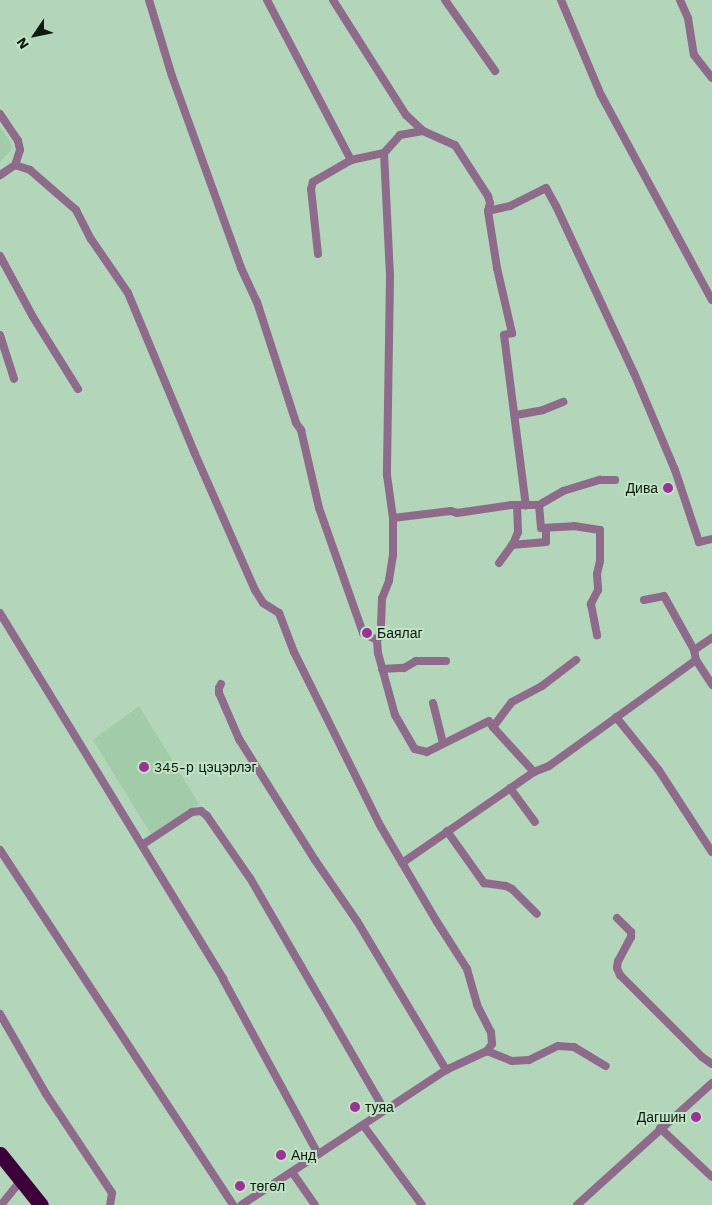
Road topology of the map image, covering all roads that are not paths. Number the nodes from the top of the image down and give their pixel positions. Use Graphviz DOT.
graph roads {
  1 [pos="148,0"];
  2 [pos="268,0"];
  3 [pos="334,0"];
  4 [pos="445,0"];
  5 [pos="561,0"];
  6 [pos="680,0"];
  7 [pos="495,70"];
  8 [pos="712,78"];
  9 [pos="0,114"];
  10 [pos="422,131"];
  11 [pos="384,153"];
  12 [pos="351,160"];
  13 [pos="14,165"];
  14 [pos="0,175"];
  15 [pos="488,211"];
  16 [pos="318,254"];
  17 [pos="0,256"];
  18 [pos="712,300"];
  19 [pos="0,335"];
  20 [pos="14,379"];
  21 [pos="78,389"];
  22 [pos="563,402"];
  23 [pos="516,415"];
  24 [pos="615,480"];
  25 [pos="539,505"];
  26 [pos="517,506"];
  27 [pos="526,506"];
  28 [pos="393,518"];
  29 [pos="546,528"];
  30 [pos="712,538"];
  31 [pos="512,545"];
  32 [pos="499,564"];
  33 [pos="644,600"];
  34 [pos="0,613"];
  35 [pos="596,635"];
  36 [pos="712,638"];
  37 [pos="378,640"];
  38 [pos="694,650"];
  39 [pos="576,660"];
  40 [pos="696,660"];
  41 [pos="446,661"];
  42 [pos="382,669"];
  43 [pos="222,684"];
  44 [pos="712,685"];
  45 [pos="433,703"];
  46 [pos="616,717"];
  47 [pos="493,727"];
  48 [pos="443,743"];
  49 [pos="534,772"];
  50 [pos="510,788"];
  51 [pos="536,822"];
  52 [pos="447,831"];
  53 [pos="142,844"];
  54 [pos="0,850"];
  55 [pos="712,852"];
  56 [pos="402,863"];
  57 [pos="537,914"];
  58 [pos="617,918"];
  59 [pos="0,1014"];
  60 [pos="487,1051"];
  61 [pos="712,1064"];
  62 [pos="606,1066"];
  63 [pos="446,1070"];
  64 [pos="712,1083"];
  65 [pos="384,1109"];
  66 [pos="364,1125"];
  67 [pos="660,1128"];
  68 [pos="0,1154"];
  69 [pos="318,1154"];
  70 [pos="292,1172"];
  71 [pos="712,1177"];
  72 [pos="20,1180"];
  73 [pos="2,1200"];
  74 [pos="41,1205"];
  75 [pos="110,1205"];
  76 [pos="234,1205"];
  77 [pos="241,1205"];
  78 [pos="314,1205"];
  79 [pos="422,1205"];
  80 [pos="577,1205"];
  1 -- 37 [label="street"];
  2 -- 12 [label="street"];
  3 -- 10 [label="street"];
  4 -- 7 [label="street"];
  5 -- 18 [label="street"];
  6 -- 8 [label="street"];
  9 -- 13 [label="street"];
  10 -- 11 [label="street"];
  10 -- 15 [label="street"];
  11 -- 12 [label="street"];
  11 -- 28 [label="street"];
  12 -- 16 [label="street"];
  13 -- 14 [label="street"];
  13 -- 56 [label="street"];
  15 -- 23 [label="street"];
  15 -- 30 [label="street"];
  17 -- 21 [label="street"];
  19 -- 20 [label="street"];
  22 -- 23 [label="street"];
  23 -- 27 [label="street"];
  24 -- 25 [label="street"];
  25 -- 27 [label="street"];
  25 -- 29 [label="street"];
  26 -- 27 [label="street"];
  26 -- 28 [label="street"];
  26 -- 31 [label="street"];
  28 -- 37 [label="street"];
  29 -- 31 [label="street"];
  29 -- 35 [label="street"];
  31 -- 32 [label="street"];
  33 -- 38 [label="street"];
  34 -- 53 [label="street"];
  36 -- 38 [label="street"];
  37 -- 42 [label="street"];
  38 -- 40 [label="street"];
  39 -- 47 [label="street"];
  40 -- 44 [label="street"];
  40 -- 46 [label="street"];
  41 -- 42 [label="street"];
  42 -- 48 [label="street"];
  43 -- 63 [label="street"];
  45 -- 48 [label="street"];
  46 -- 49 [label="street"];
  46 -- 55 [label="street"];
  47 -- 48 [label="street"];
  47 -- 49 [label="street"];
  49 -- 50 [label="street"];
  50 -- 51 [label="street"];
  50 -- 52 [label="street"];
  52 -- 56 [label="street"];
  52 -- 57 [label="street"];
  53 -- 65 [label="street"];
  53 -- 69 [label="street"];
  54 -- 76 [label="street"];
  56 -- 60 [label="street"];
  58 -- 61 [label="street"];
  59 -- 75 [label="street"];
  60 -- 62 [label="street"];
  60 -- 63 [label="street"];
  63 -- 65 [label="street"];
  64 -- 67 [label="street"];
  65 -- 66 [label="street"];
  66 -- 69 [label="street"];
  66 -- 79 [label="street"];
  67 -- 71 [label="street"];
  67 -- 80 [label="street"];
  68 -- 72 [label="highway"];
  69 -- 70 [label="street"];
  70 -- 77 [label="street"];
  70 -- 78 [label="street"];
  72 -- 73 [label="street"];
  72 -- 74 [label="highway"];
}
